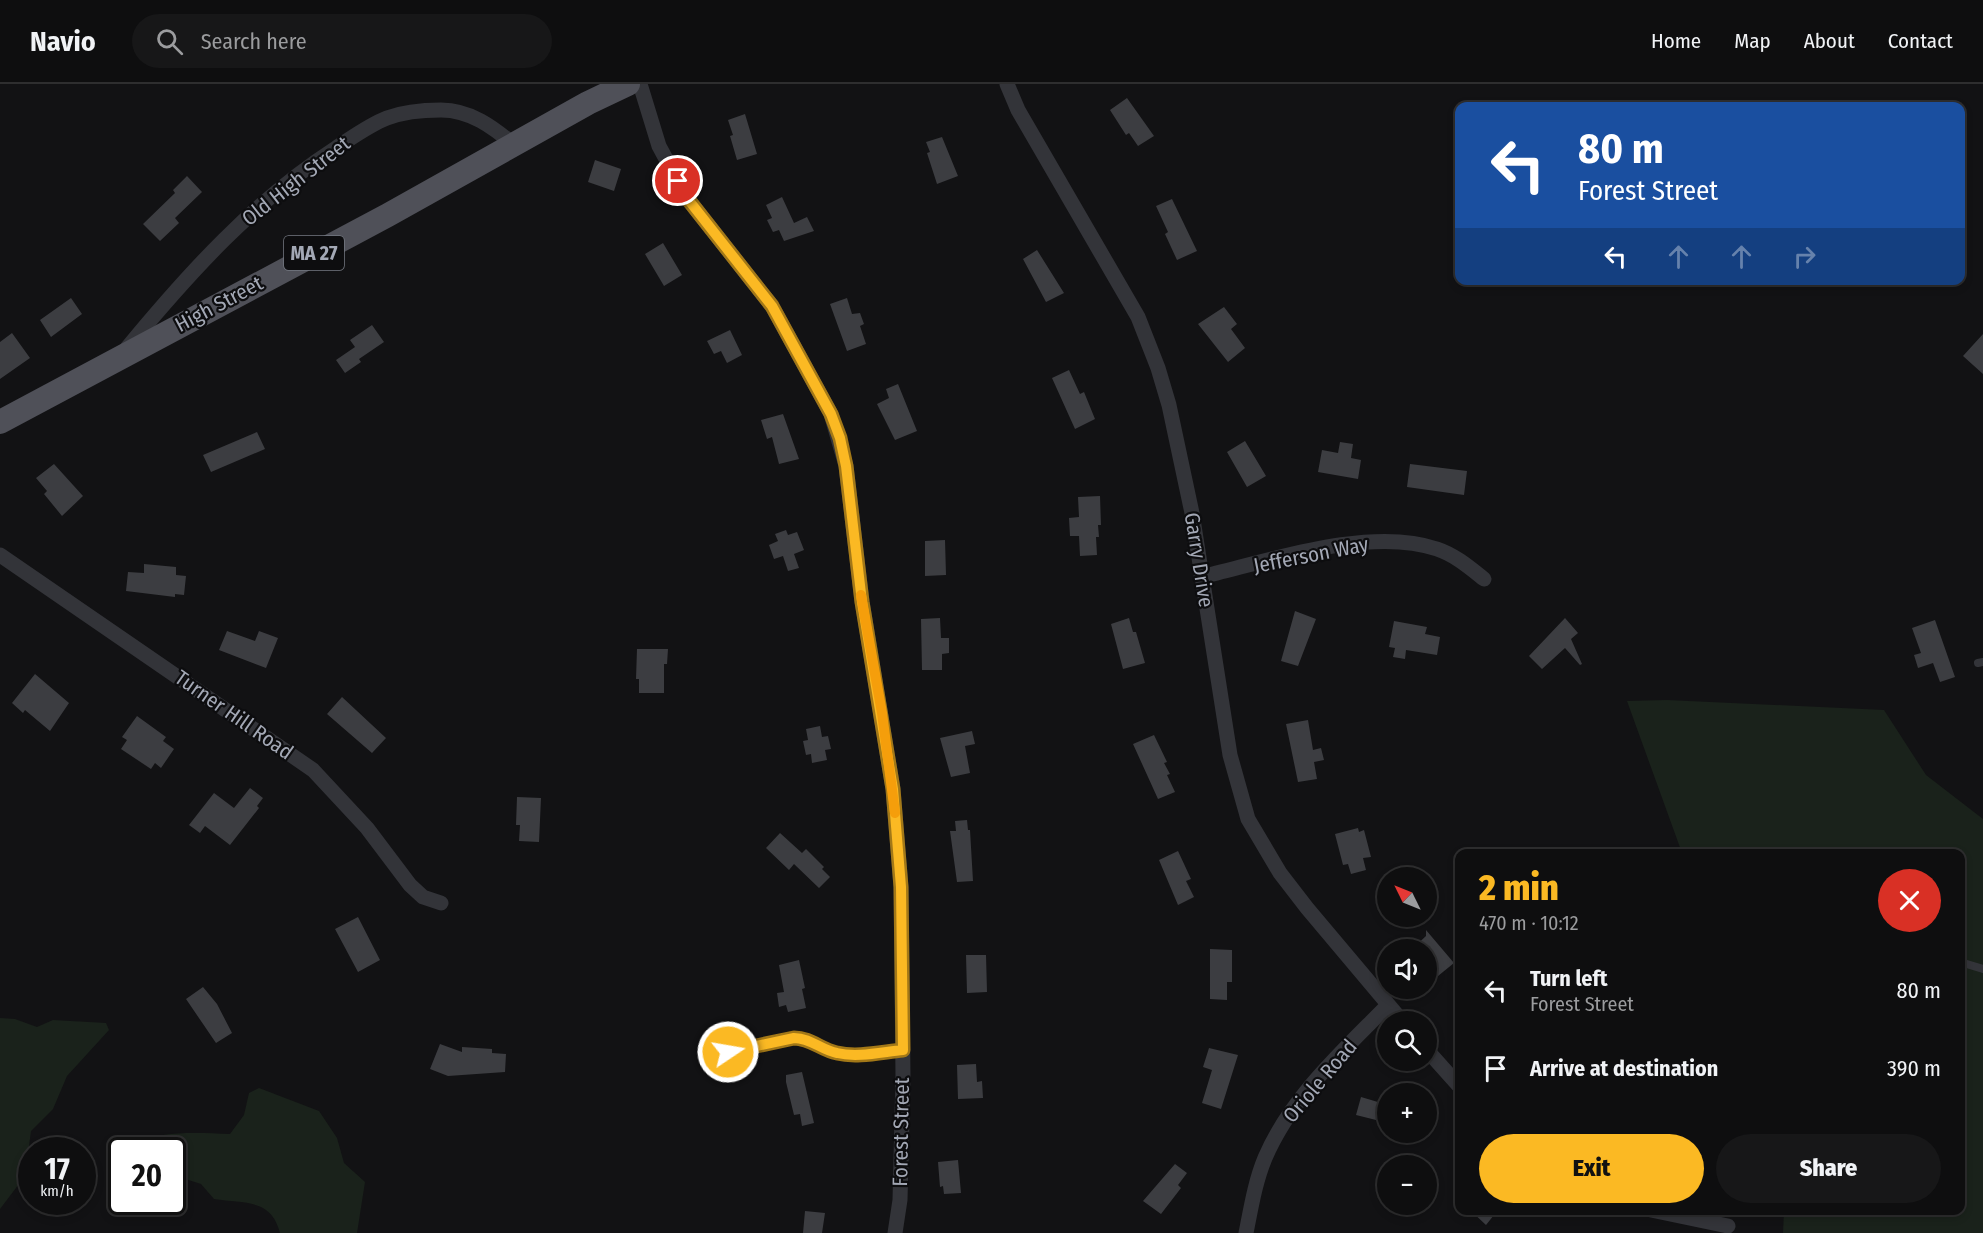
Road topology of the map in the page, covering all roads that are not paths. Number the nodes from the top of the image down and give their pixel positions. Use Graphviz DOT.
graph roads {
  1 [pos="628,84"];
  2 [pos="640,84"];
  3 [pos="1007,84"];
  4 [pos="514,145"];
  5 [pos="122,355"];
  6 [pos="0,422"];
  7 [pos="0,555"];
  8 [pos="1201,577"];
  9 [pos="1484,579"];
  10 [pos="441,903"];
  11 [pos="1965,964"];
  12 [pos="1983,969"];
  13 [pos="1388,1005"];
  14 [pos="1393,1011"];
  15 [pos="903,1050"];
  16 [pos="728,1052"];
  17 [pos="1437,1061"];
  18 [pos="1455,1081"];
  19 [pos="1675,1215"];
  20 [pos="1728,1226"];
  21 [pos="895,1233"];
  22 [pos="1246,1233"];
  1 -- 4 [label="main road, High Street / MA 27"];
  2 -- 15 [label="street, Forest Street"];
  3 -- 8 [label="street, Garry Drive"];
  4 -- 5 [label="main road, High Street / MA 27"];
  4 -- 5 [label="street, Old High Street"];
  5 -- 6 [label="main road, High Street / MA 27"];
  7 -- 10 [label="street, Turner Hill Road"];
  8 -- 9 [label="street, Jefferson Way"];
  8 -- 13 [label="street, Garry Drive"];
  11 -- 12 [label="lane"];
  13 -- 14 [label="street, Garry Drive"];
  13 -- 22 [label="street, Oriole Road"];
  15 -- 16 [label="lane"];
  15 -- 21 [label="street, Forest Street"];
  17 -- 18 [label="street"];
  19 -- 20 [label="street"];
}
